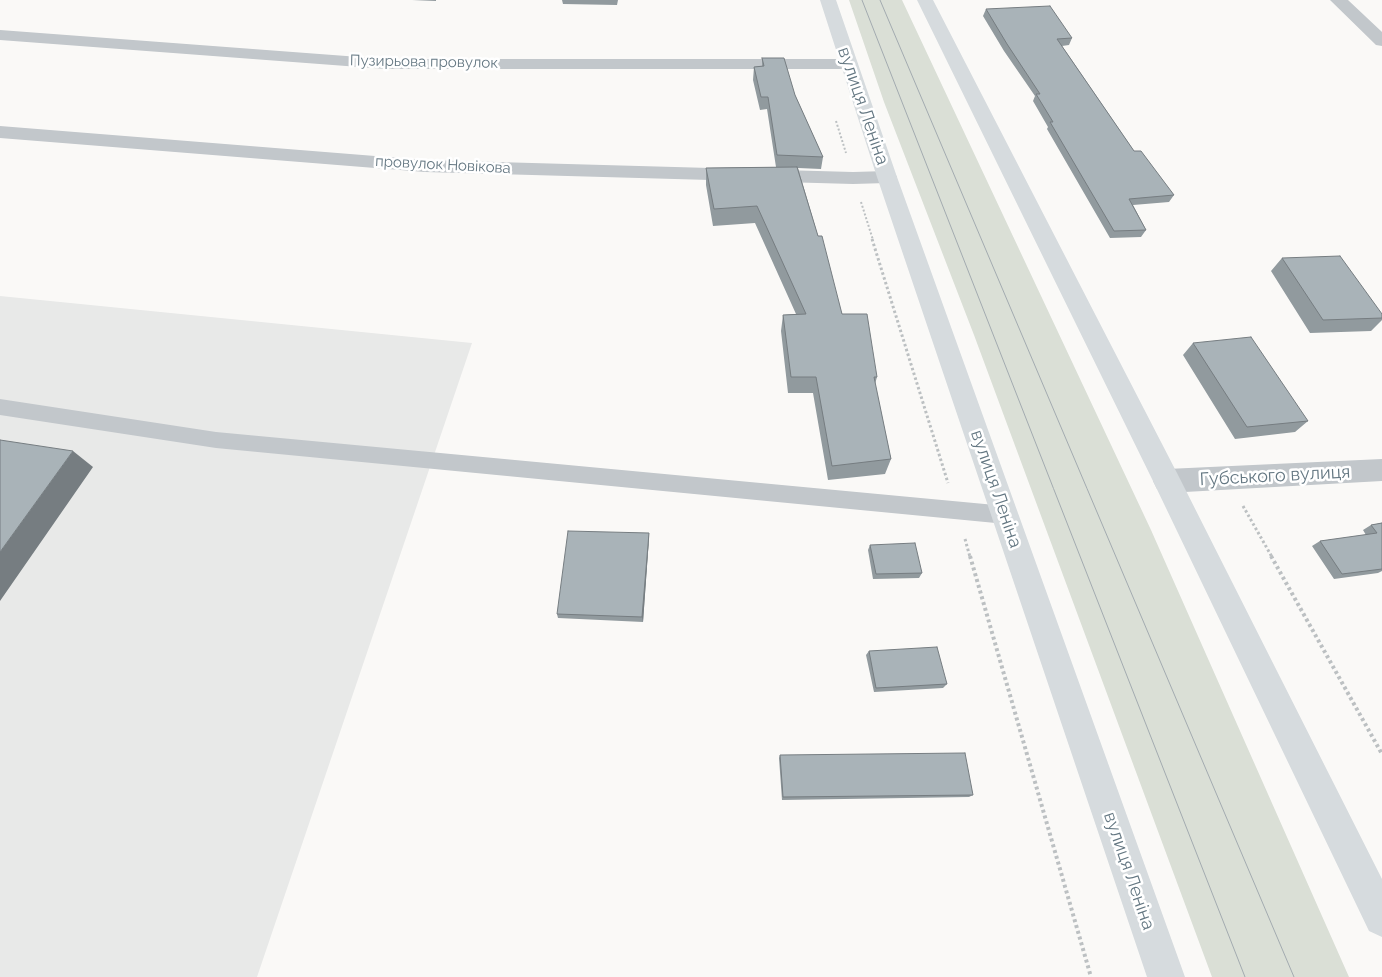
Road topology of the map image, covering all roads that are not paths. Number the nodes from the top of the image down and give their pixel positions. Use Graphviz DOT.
graph roads {
  1 [pos="828,0"];
  2 [pos="925,0"];
  3 [pos="1338,0"];
  4 [pos="0,35"];
  5 [pos="1382,41"];
  6 [pos="849,64"];
  7 [pos="0,132"];
  8 [pos="887,177"];
  9 [pos="0,407"];
  10 [pos="1382,470"];
  11 [pos="1167,482"];
  12 [pos="1006,515"];
  13 [pos="1382,918"];
  14 [pos="1166,977"];
  1 -- 6 [label="main road, вулиця Леніна"];
  2 -- 11 [label="main road"];
  3 -- 5 [label="street"];
  4 -- 6 [label="street, Пузирьова провулок"];
  6 -- 8 [label="main road, вулиця Леніна"];
  7 -- 8 [label="street, провулок Новікова"];
  8 -- 12 [label="main road, вулиця Леніна"];
  9 -- 12 [label="lane"];
  10 -- 11 [label="street, Губського вулиця"];
  11 -- 13 [label="main road"];
  12 -- 14 [label="main road, вулиця Леніна"];
}
